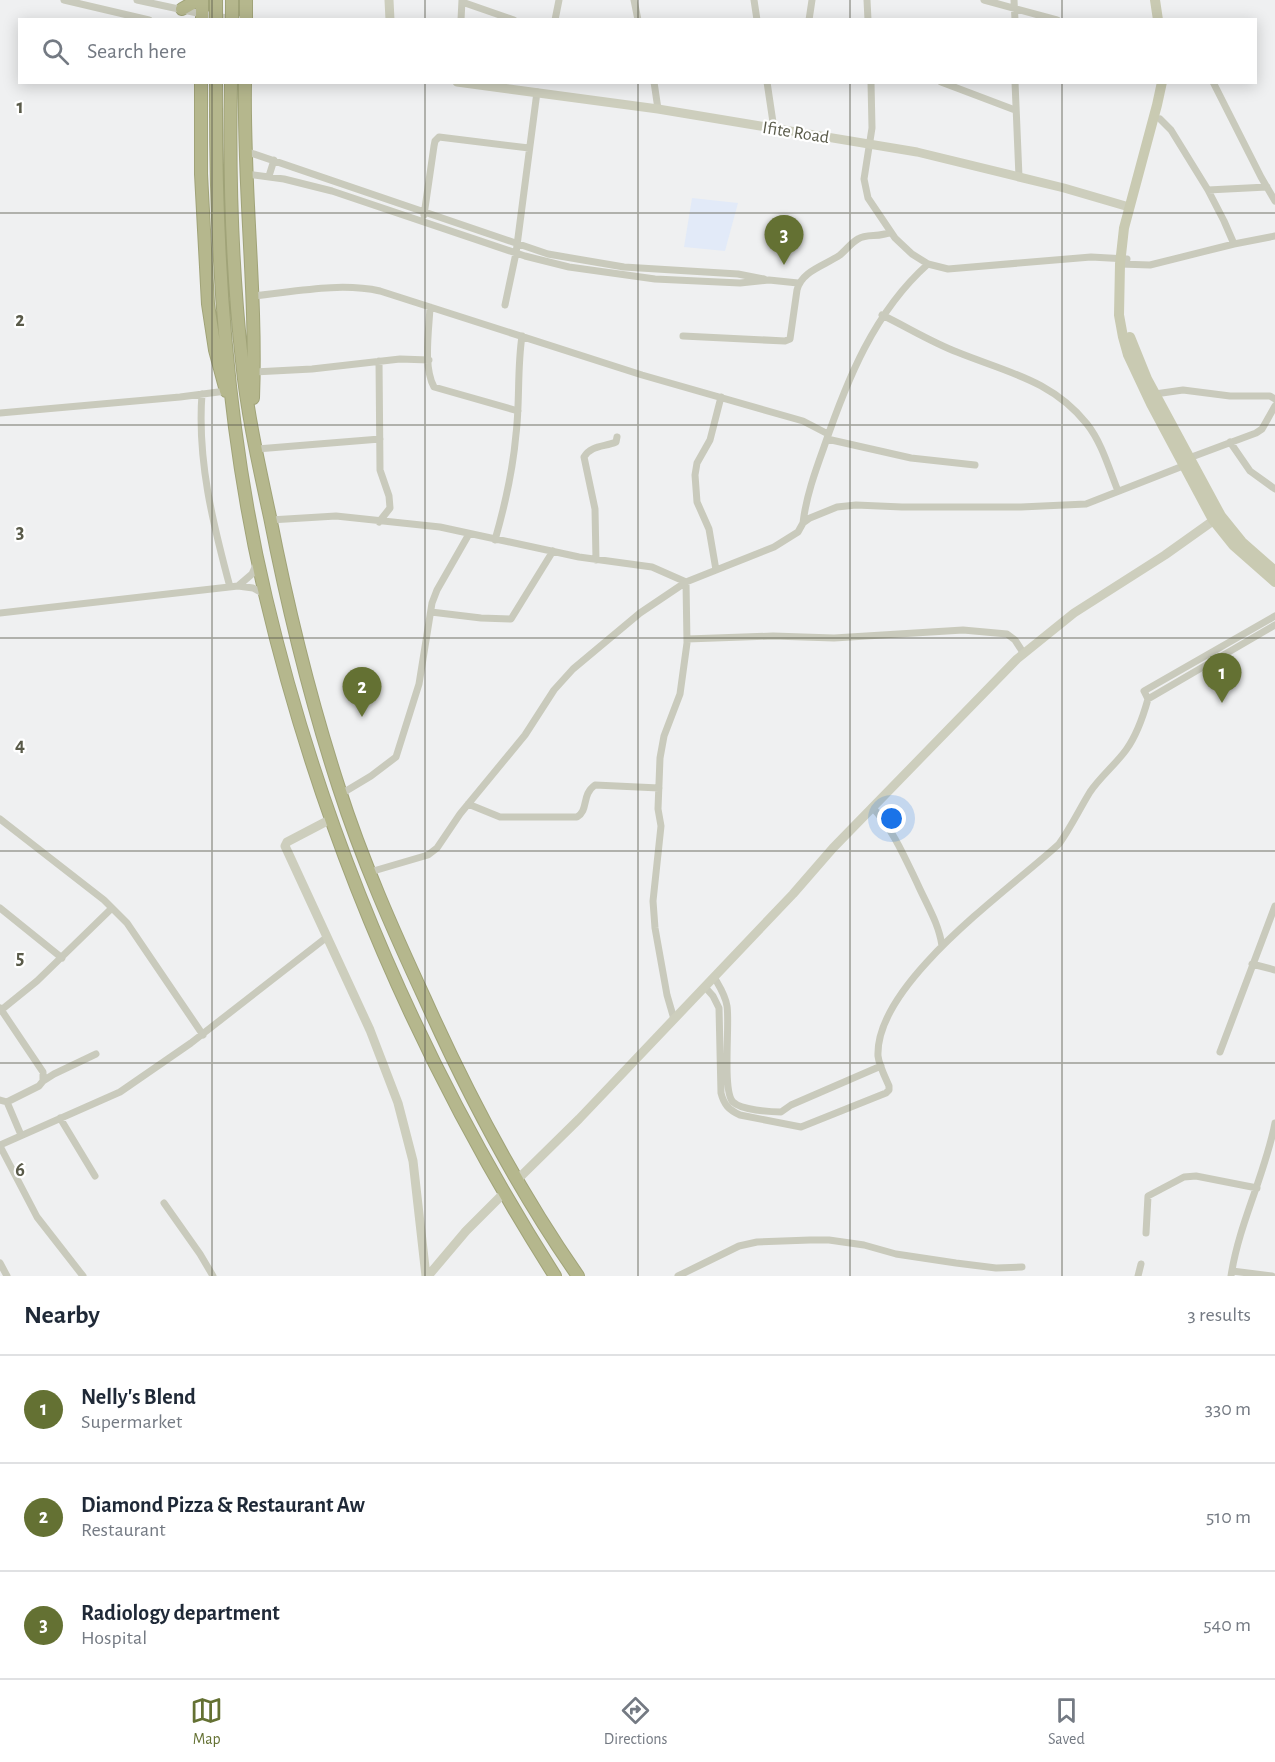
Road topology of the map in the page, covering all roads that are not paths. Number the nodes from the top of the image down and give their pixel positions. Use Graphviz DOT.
graph roads {
  1 [pos="64,0"];
  2 [pos="137,0"];
  3 [pos="200,0"];
  4 [pos="216,0"];
  5 [pos="232,0"];
  6 [pos="246,0"];
  7 [pos="389,0"];
  8 [pos="559,0"];
  9 [pos="634,0"];
  10 [pos="754,0"];
  11 [pos="812,0"];
  12 [pos="867,0"];
  13 [pos="984,0"];
  14 [pos="1155,0"];
  15 [pos="1161,0"];
  16 [pos="462,1"];
  17 [pos="1014,4"];
  18 [pos="182,9"];
  19 [pos="202,17"];
  20 [pos="140,18"];
  21 [pos="216,18"];
  22 [pos="232,18"];
  23 [pos="246,18"];
  24 [pos="390,18"];
  25 [pos="461,18"];
  26 [pos="509,18"];
  27 [pos="555,18"];
  28 [pos="638,18"];
  29 [pos="757,18"];
  30 [pos="809,18"];
  31 [pos="868,18"];
  32 [pos="1052,18"];
  33 [pos="1158,18"];
  34 [pos="1165,18"];
  35 [pos="201,84"];
  36 [pos="216,84"];
  37 [pos="231,84"];
  38 [pos="245,84"];
  39 [pos="473,84"];
  40 [pos="654,84"];
  41 [pos="767,84"];
  42 [pos="871,84"];
  43 [pos="946,84"];
  44 [pos="1015,84"];
  45 [pos="1161,84"];
  46 [pos="1169,84"];
  47 [pos="1214,84"];
  48 [pos="537,92"];
  49 [pos="658,109"];
  50 [pos="1015,110"];
  51 [pos="1160,119"];
  52 [pos="774,129"];
  53 [pos="869,144"];
  54 [pos="529,148"];
  55 [pos="245,151"];
  56 [pos="274,160"];
  57 [pos="296,168"];
  58 [pos="246,174"];
  59 [pos="269,176"];
  60 [pos="1019,177"];
  61 [pos="292,181"];
  62 [pos="1267,187"];
  63 [pos="1208,190"];
  64 [pos="1274,196"];
  65 [pos="1129,207"];
  66 [pos="424,216"];
  67 [pos="891,232"];
  68 [pos="1275,236"];
  69 [pos="1234,244"];
  70 [pos="517,249"];
  71 [pos="1123,262"];
  72 [pos="927,264"];
  73 [pos="798,283"];
  74 [pos="252,296"];
  75 [pos="505,305"];
  76 [pos="430,307"];
  77 [pos="882,315"];
  78 [pos="522,336"];
  79 [pos="682,336"];
  80 [pos="429,360"];
  81 [pos="379,361"];
  82 [pos="254,372"];
  83 [pos="226,391"];
  84 [pos="202,394"];
  85 [pos="1155,394"];
  86 [pos="721,397"];
  87 [pos="1275,399"];
  88 [pos="1275,406"];
  89 [pos="518,411"];
  90 [pos="0,413"];
  91 [pos="252,423"];
  92 [pos="235,424"];
  93 [pos="827,436"];
  94 [pos="617,437"];
  95 [pos="380,439"];
  96 [pos="1230,442"];
  97 [pos="257,449"];
  98 [pos="1186,462"];
  99 [pos="975,465"];
  100 [pos="1275,489"];
  101 [pos="1118,491"];
  102 [pos="1217,518"];
  103 [pos="270,520"];
  104 [pos="379,522"];
  105 [pos="803,523"];
  106 [pos="469,534"];
  107 [pos="495,540"];
  108 [pos="553,551"];
  109 [pos="596,560"];
  110 [pos="258,561"];
  111 [pos="716,570"];
  112 [pos="1275,571"];
  113 [pos="686,582"];
  114 [pos="1275,582"];
  115 [pos="234,586"];
  116 [pos="265,595"];
  117 [pos="431,612"];
  118 [pos="0,613"];
  119 [pos="1275,616"];
  120 [pos="1275,625"];
  121 [pos="687,639"];
  122 [pos="1024,654"];
  123 [pos="1148,699"];
  124 [pos="659,788"];
  125 [pos="341,794"];
  126 [pos="468,804"];
  127 [pos="872,807"];
  128 [pos="0,819"];
  129 [pos="331,819"];
  130 [pos="370,872"];
  131 [pos="1275,906"];
  132 [pos="0,908"];
  133 [pos="112,908"];
  134 [pos="940,931"];
  135 [pos="327,937"];
  136 [pos="952,937"];
  137 [pos="942,946"];
  138 [pos="62,958"];
  139 [pos="1252,964"];
  140 [pos="1275,970"];
  141 [pos="714,977"];
  142 [pos="705,987"];
  143 [pos="1,1009"];
  144 [pos="674,1019"];
  145 [pos="203,1035"];
  146 [pos="1220,1052"];
  147 [pos="96,1054"];
  148 [pos="881,1066"];
  149 [pos="43,1081"];
  150 [pos="3,1101"];
  151 [pos="60,1118"];
  152 [pos="1275,1123"];
  153 [pos="21,1135"];
  154 [pos="0,1145"];
  155 [pos="95,1176"];
  156 [pos="518,1179"];
  157 [pos="1257,1188"];
  158 [pos="504,1193"];
  159 [pos="164,1203"];
  160 [pos="1146,1233"];
  161 [pos="0,1263"];
  162 [pos="1141,1264"];
  163 [pos="1022,1267"];
  164 [pos="990,1268"];
  165 [pos="1231,1274"];
  166 [pos="7,1276"];
  167 [pos="83,1276"];
  168 [pos="213,1276"];
  169 [pos="427,1276"];
  170 [pos="555,1276"];
  171 [pos="579,1276"];
  172 [pos="678,1276"];
  173 [pos="990,1276"];
  174 [pos="1138,1276"];
  175 [pos="1272,1276"];
  1 -- 20 [label="street"];
  2 -- 18 [label="street"];
  3 -- 18 [label="highway"];
  3 -- 19 [label="highway"];
  4 -- 21 [label="highway, bridge"];
  5 -- 22 [label="highway, bridge"];
  6 -- 23 [label="highway"];
  7 -- 24 [label="street"];
  8 -- 27 [label="street"];
  9 -- 28 [label="street"];
  10 -- 29 [label="street"];
  11 -- 30 [label="street"];
  12 -- 31 [label="street"];
  13 -- 17 [label="street"];
  14 -- 33 [label="main road"];
  15 -- 34 [label="main road"];
  16 -- 25 [label="street"];
  16 -- 26 [label="street"];
  17 -- 32 [label="street"];
  18 -- 19 [label="street"];
  35 -- 83 [label="highway"];
  36 -- 92 [label="highway"];
  37 -- 91 [label="highway"];
  38 -- 55 [label="highway"];
  39 -- 48 [label="street, Ifite Road"];
  40 -- 49 [label="street"];
  41 -- 52 [label="street"];
  42 -- 53 [label="street"];
  43 -- 50 [label="street"];
  44 -- 50 [label="street"];
  45 -- 65 [label="main road"];
  46 -- 51 [label="main road"];
  47 -- 62 [label="street"];
  48 -- 49 [label="street, Ifite Road"];
  48 -- 54 [label="street"];
  49 -- 52 [label="street, Ifite Road"];
  50 -- 60 [label="street"];
  51 -- 63 [label="street"];
  51 -- 71 [label="main road"];
  52 -- 53 [label="street, Ifite Road"];
  53 -- 60 [label="street, Ifite Road"];
  53 -- 67 [label="street"];
  54 -- 66 [label="street"];
  54 -- 70 [label="street"];
  55 -- 56 [label="street"];
  55 -- 58 [label="highway"];
  56 -- 57 [label="street"];
  56 -- 59 [label="street"];
  57 -- 61 [label="street"];
  57 -- 66 [label="street"];
  58 -- 59 [label="street"];
  58 -- 74 [label="highway"];
  59 -- 61 [label="street"];
  60 -- 65 [label="street, Ifite Road"];
  61 -- 66 [label="street"];
  62 -- 63 [label="street"];
  62 -- 64 [label="street"];
  63 -- 69 [label="street"];
  65 -- 71 [label="main road"];
  66 -- 70 [label="street"];
  67 -- 72 [label="street"];
  67 -- 73 [label="street"];
  68 -- 69 [label="street"];
  69 -- 71 [label="street"];
  70 -- 73 [label="street"];
  70 -- 75 [label="street"];
  71 -- 72 [label="street"];
  71 -- 85 [label="main road"];
  71 -- 98 [label="main road"];
  72 -- 77 [label="street"];
  73 -- 79 [label="street"];
  74 -- 76 [label="street"];
  74 -- 82 [label="highway"];
  76 -- 78 [label="street"];
  76 -- 80 [label="street"];
  77 -- 93 [label="street"];
  77 -- 101 [label="street"];
  78 -- 86 [label="street"];
  78 -- 89 [label="street"];
  80 -- 81 [label="street"];
  80 -- 89 [label="street"];
  81 -- 82 [label="street"];
  81 -- 95 [label="street"];
  82 -- 91 [label="highway"];
  83 -- 84 [label="street"];
  83 -- 92 [label="highway"];
  84 -- 90 [label="street"];
  84 -- 115 [label="street"];
  85 -- 87 [label="street"];
  85 -- 98 [label="main road"];
  86 -- 93 [label="street"];
  86 -- 111 [label="street"];
  88 -- 96 [label="street"];
  89 -- 107 [label="street"];
  91 -- 97 [label="highway"];
  92 -- 110 [label="highway"];
  93 -- 99 [label="street"];
  93 -- 105 [label="street"];
  94 -- 109 [label="street"];
  95 -- 97 [label="street"];
  95 -- 104 [label="street"];
  96 -- 98 [label="street"];
  96 -- 100 [label="street"];
  97 -- 103 [label="highway"];
  98 -- 101 [label="street"];
  98 -- 102 [label="main road"];
  101 -- 105 [label="street"];
  102 -- 112 [label="main road"];
  102 -- 114 [label="main road"];
  102 -- 122 [label="street"];
  103 -- 104 [label="street"];
  103 -- 125 [label="highway"];
  104 -- 106 [label="street"];
  105 -- 111 [label="street"];
  106 -- 107 [label="street"];
  106 -- 117 [label="street"];
  107 -- 108 [label="street"];
  108 -- 109 [label="street"];
  108 -- 117 [label="street"];
  109 -- 113 [label="street"];
  110 -- 115 [label="street"];
  110 -- 116 [label="highway"];
  111 -- 113 [label="street"];
  113 -- 121 [label="street"];
  113 -- 126 [label="street"];
  115 -- 116 [label="street"];
  115 -- 118 [label="street"];
  116 -- 129 [label="highway"];
  117 -- 125 [label="street"];
  119 -- 123 [label="street"];
  120 -- 123 [label="street"];
  121 -- 122 [label="street"];
  121 -- 124 [label="street"];
  122 -- 127 [label="street"];
  123 -- 136 [label="street"];
  124 -- 126 [label="street"];
  124 -- 144 [label="street"];
  125 -- 130 [label="highway"];
  126 -- 130 [label="street"];
  127 -- 134 [label="street"];
  127 -- 141 [label="street"];
  128 -- 133 [label="street"];
  129 -- 135 [label="street"];
  129 -- 158 [label="highway"];
  130 -- 156 [label="highway"];
  131 -- 139 [label="street"];
  132 -- 138 [label="street"];
  133 -- 138 [label="street"];
  133 -- 145 [label="street"];
  134 -- 136 [label="street"];
  134 -- 137 [label="street"];
  135 -- 145 [label="street"];
  135 -- 169 [label="street"];
  136 -- 137 [label="street"];
  137 -- 148 [label="street"];
  138 -- 143 [label="street"];
  139 -- 140 [label="street"];
  139 -- 146 [label="street"];
  141 -- 142 [label="street"];
  141 -- 148 [label="street"];
  142 -- 144 [label="street"];
  142 -- 148 [label="street"];
  143 -- 149 [label="street"];
  144 -- 156 [label="street"];
  145 -- 151 [label="street"];
  147 -- 149 [label="street"];
  149 -- 150 [label="street"];
  150 -- 153 [label="street"];
  151 -- 153 [label="street"];
  151 -- 155 [label="street"];
  152 -- 157 [label="street"];
  153 -- 154 [label="street"];
  154 -- 167 [label="street"];
  156 -- 171 [label="highway"];
  157 -- 160 [label="street"];
  157 -- 165 [label="street"];
  158 -- 169 [label="street"];
  158 -- 170 [label="highway"];
  159 -- 168 [label="street"];
  161 -- 166 [label="street"];
  162 -- 174 [label="street"];
  163 -- 164 [label="street"];
  164 -- 172 [label="street"];
  164 -- 173 [label="street"];
  165 -- 175 [label="street"];
}
